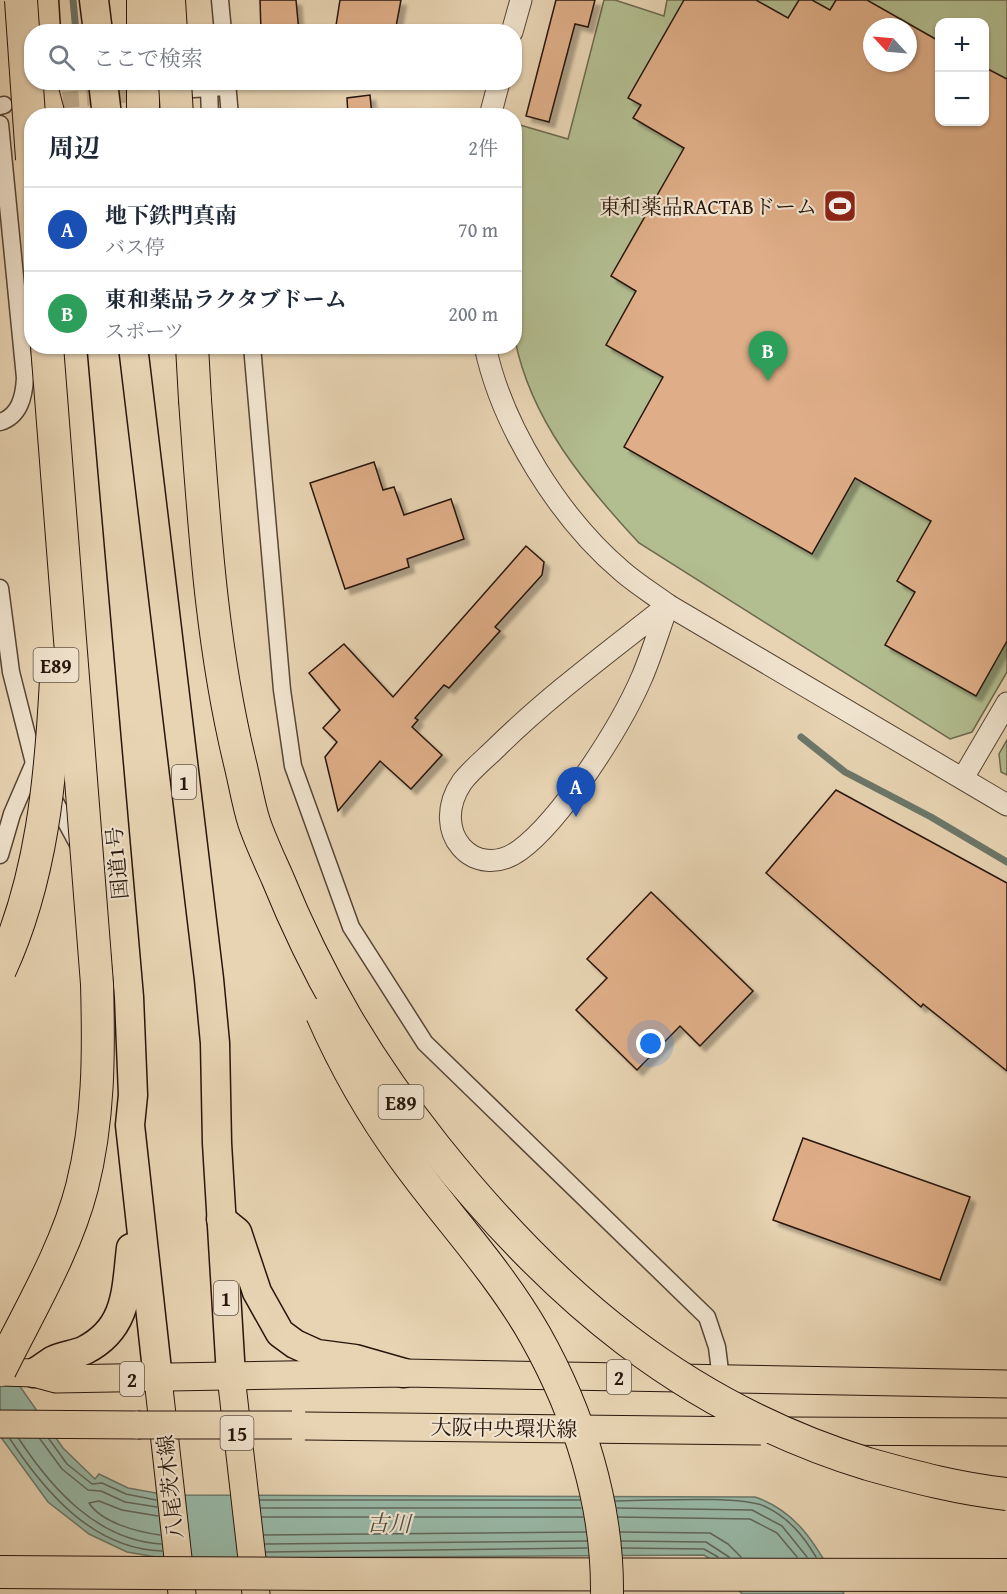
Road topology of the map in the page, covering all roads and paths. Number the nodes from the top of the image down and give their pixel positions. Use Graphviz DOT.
graph roads {
  1 [pos="20,0"];
  2 [pos="44,0"];
  3 [pos="94,0"];
  4 [pos="143,0"];
  5 [pos="169,0"];
  6 [pos="220,0"];
  7 [pos="521,0"];
  8 [pos="24,24"];
  9 [pos="46,24"];
  10 [pos="97,24"];
  11 [pos="143,24"];
  12 [pos="170,24"];
  13 [pos="222,24"];
  14 [pos="514,24"];
  15 [pos="32,90"];
  16 [pos="41,90"];
  17 [pos="50,90"];
  18 [pos="104,90"];
  19 [pos="143,90"];
  20 [pos="190,90"];
  21 [pos="194,90"];
  22 [pos="227,90"];
  23 [pos="497,90"];
  24 [pos="32,108"];
  25 [pos="48,108"];
  26 [pos="51,108"];
  27 [pos="106,108"];
  28 [pos="143,108"];
  29 [pos="181,108"];
  30 [pos="205,108"];
  31 [pos="229,108"];
  32 [pos="492,108"];
  33 [pos="0,124"];
  34 [pos="55,354"];
  35 [pos="55,354"];
  36 [pos="56,354"];
  37 [pos="134,354"];
  38 [pos="193,354"];
  39 [pos="253,354"];
  40 [pos="488,354"];
  41 [pos="0,422"];
  42 [pos="0,588"];
  43 [pos="668,605"];
  44 [pos="1007,703"];
  45 [pos="34,763"];
  46 [pos="963,778"];
  47 [pos="1007,805"];
  48 [pos="6,816"];
  49 [pos="254,821"];
  50 [pos="0,855"];
  51 [pos="122,913"];
  52 [pos="0,970"];
  53 [pos="137,1205"];
  54 [pos="221,1219"];
  55 [pos="14,1372"];
  56 [pos="404,1373"];
  57 [pos="231,1376"];
  58 [pos="158,1379"];
  59 [pos="721,1379"];
  60 [pos="1007,1384"];
  61 [pos="0,1424"];
  62 [pos="1007,1432"];
  63 [pos="1007,1494"];
  64 [pos="0,1572"];
  65 [pos="1007,1575"];
  66 [pos="182,1594"];
  67 [pos="256,1594"];
  68 [pos="607,1594"];
  1 -- 8 [label="highway, bridge"];
  2 -- 9 [label="highway"];
  3 -- 10 [label="highway"];
  4 -- 11 [label="highway"];
  5 -- 12 [label="highway"];
  6 -- 13 [label="street"];
  7 -- 14 [label="street"];
  15 -- 24 [label="highway, bridge"];
  16 -- 25 [label="highway"];
  17 -- 26 [label="highway"];
  18 -- 27 [label="highway"];
  19 -- 28 [label="highway"];
  20 -- 29 [label="highway, bridge"];
  21 -- 30 [label="street"];
  22 -- 31 [label="street"];
  23 -- 32 [label="street"];
  33 -- 41 [label="street"];
  34 -- 52 [label="highway, E89, bridge"];
  35 -- 55 [label="highway, E89, bridge"];
  36 -- 51 [label="highway, 国道1号"];
  37 -- 54 [label="highway, 1"];
  38 -- 49 [label="highway, E89, bridge"];
  39 -- 59 [label="street"];
  40 -- 43 [label="street"];
  42 -- 45 [label="street"];
  43 -- 43 [label="street"];
  43 -- 46 [label="street"];
  44 -- 46 [label="street"];
  45 -- 48 [label="street"];
  45 -- 51 [label="street"];
  46 -- 47 [label="street"];
  48 -- 50 [label="street"];
  49 -- 63 [label="highway, E89, bridge"];
  49 -- 68 [label="highway, E89, bridge"];
  51 -- 53 [label="highway, 国道1号"];
  53 -- 55 [label="highway"];
  53 -- 58 [label="highway, 国道1号"];
  54 -- 56 [label="highway"];
  54 -- 57 [label="highway, 1"];
  55 -- 58 [label="main road, 2"];
  56 -- 57 [label="main road, 2"];
  56 -- 59 [label="main road, 2"];
  57 -- 58 [label="main road, 2"];
  57 -- 67 [label="main road, 15"];
  58 -- 66 [label="main road, 八尾茨木線"];
  59 -- 60 [label="main road, 2"];
  61 -- 62 [label="main road, 大阪中央環状線 / 2, bridge"];
  64 -- 65 [label="highway, bridge"];
}
